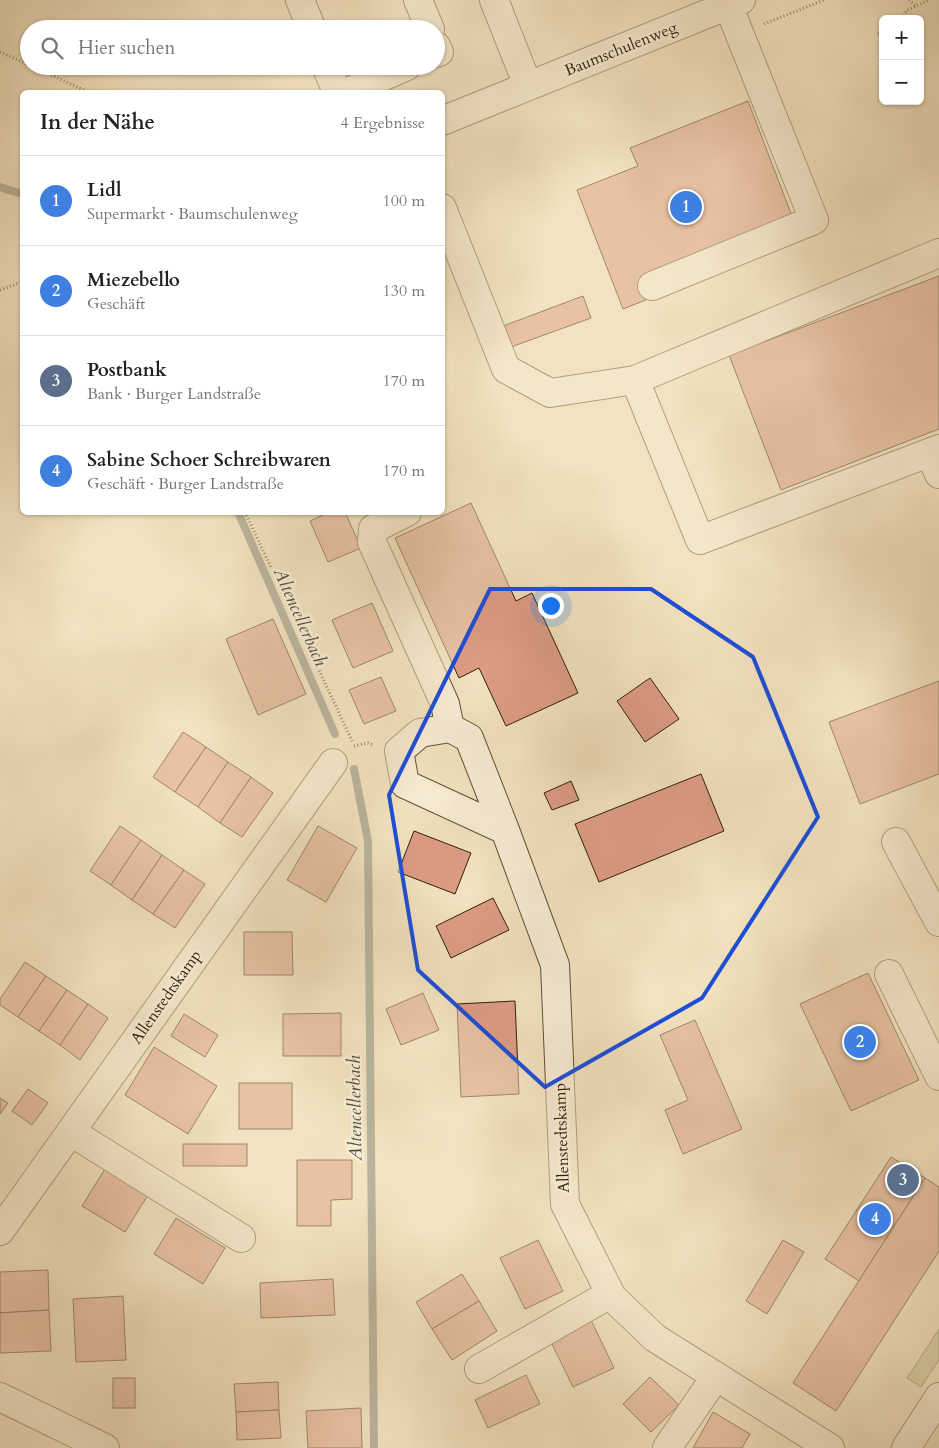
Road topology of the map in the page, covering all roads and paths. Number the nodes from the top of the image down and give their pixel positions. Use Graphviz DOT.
graph roads {
  1 [pos="300,0"];
  2 [pos="418,0"];
  3 [pos="494,0"];
  4 [pos="909,0"];
  5 [pos="929,0"];
  6 [pos="735,3"];
  7 [pos="916,6"];
  8 [pos="904,15"];
  9 [pos="308,20"];
  10 [pos="426,20"];
  11 [pos="0,52"];
  12 [pos="20,61"];
  13 [pos="50,75"];
  14 [pos="330,75"];
  15 [pos="390,75"];
  16 [pos="528,86"];
  17 [pos="84,90"];
  18 [pos="336,90"];
  19 [pos="361,90"];
  20 [pos="445,120"];
  21 [pos="445,216"];
  22 [pos="939,253"];
  23 [pos="20,283"];
  24 [pos="652,286"];
  25 [pos="0,290"];
  26 [pos="635,380"];
  27 [pos="936,459"];
  28 [pos="246,515"];
  29 [pos="401,515"];
  30 [pos="450,728"];
  31 [pos="354,746"];
  32 [pos="399,751"];
  33 [pos="334,763"];
  34 [pos="505,830"];
  35 [pos="896,842"];
  36 [pos="939,922"];
  37 [pos="889,974"];
  38 [pos="939,1076"];
  39 [pos="71,1132"];
  40 [pos="0,1231"];
  41 [pos="241,1238"];
  42 [pos="610,1294"];
  43 [pos="479,1369"];
  44 [pos="716,1376"];
  45 [pos="0,1397"];
  46 [pos="939,1397"];
  47 [pos="104,1448"];
  48 [pos="667,1448"];
  49 [pos="830,1448"];
  50 [pos="906,1448"];
  1 -- 9 [label="street"];
  2 -- 10 [label="street"];
  3 -- 16 [label="street"];
  4 -- 7 [label="path"];
  5 -- 7 [label="path"];
  6 -- 16 [label="street, Baumschulenweg"];
  6 -- 24 [label="street"];
  7 -- 8 [label="path"];
  11 -- 12 [label="path"];
  13 -- 17 [label="path"];
  14 -- 18 [label="street"];
  15 -- 19 [label="street"];
  16 -- 20 [label="street, Baumschulenweg"];
  21 -- 26 [label="street"];
  22 -- 26 [label="street"];
  23 -- 25 [label="path"];
  26 -- 27 [label="street"];
  28 -- 31 [label="path"];
  29 -- 30 [label="street"];
  30 -- 32 [label="street"];
  30 -- 34 [label="street, Allenstedtskamp"];
  31 -- 32 [label="path"];
  31 -- 33 [label="path"];
  32 -- 34 [label="street"];
  33 -- 39 [label="street, Allenstedtskamp"];
  34 -- 42 [label="street, Allenstedtskamp"];
  35 -- 36 [label="street"];
  37 -- 38 [label="street"];
  39 -- 40 [label="street, Allenstedtskamp"];
  39 -- 41 [label="street"];
  42 -- 43 [label="street"];
  42 -- 44 [label="street, Allenstedtskamp"];
  44 -- 48 [label="street"];
  44 -- 49 [label="street, Allenstedtskamp"];
  45 -- 47 [label="street"];
  46 -- 50 [label="street"];
}
